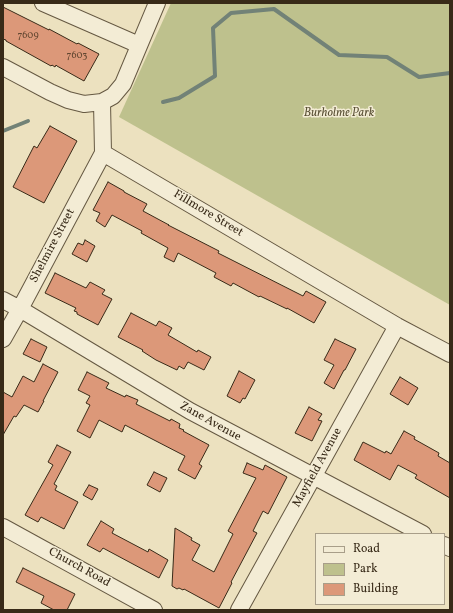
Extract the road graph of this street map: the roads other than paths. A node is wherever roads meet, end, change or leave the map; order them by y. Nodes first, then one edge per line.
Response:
1 (43, 3) edge
2 (157, 3) edge
3 (139, 45) junction
4 (3, 67) edge
5 (102, 102) junction
6 (103, 153) junction
7 (3, 300) edge
8 (20, 309) junction
9 (397, 326) junction
10 (3, 339) edge
11 (450, 354) edge
12 (313, 477) junction
13 (3, 527) edge
14 (421, 533) edge
15 (154, 610) edge
16 (239, 610) edge

1 - 3 street
2 - 3 street
3 - 5 street
4 - 5 street
5 - 6 street
6 - 8 street, Shelmire Street
6 - 9 street, Fillmore Street
7 - 8 street, Zane Avenue
8 - 10 street, Shelmire Street
8 - 12 street, Zane Avenue
9 - 11 street, Fillmore Street
9 - 12 street, Mayfield Avenue
12 - 14 street, Zane Avenue
12 - 16 street, Mayfield Avenue
13 - 15 street, Church Road

